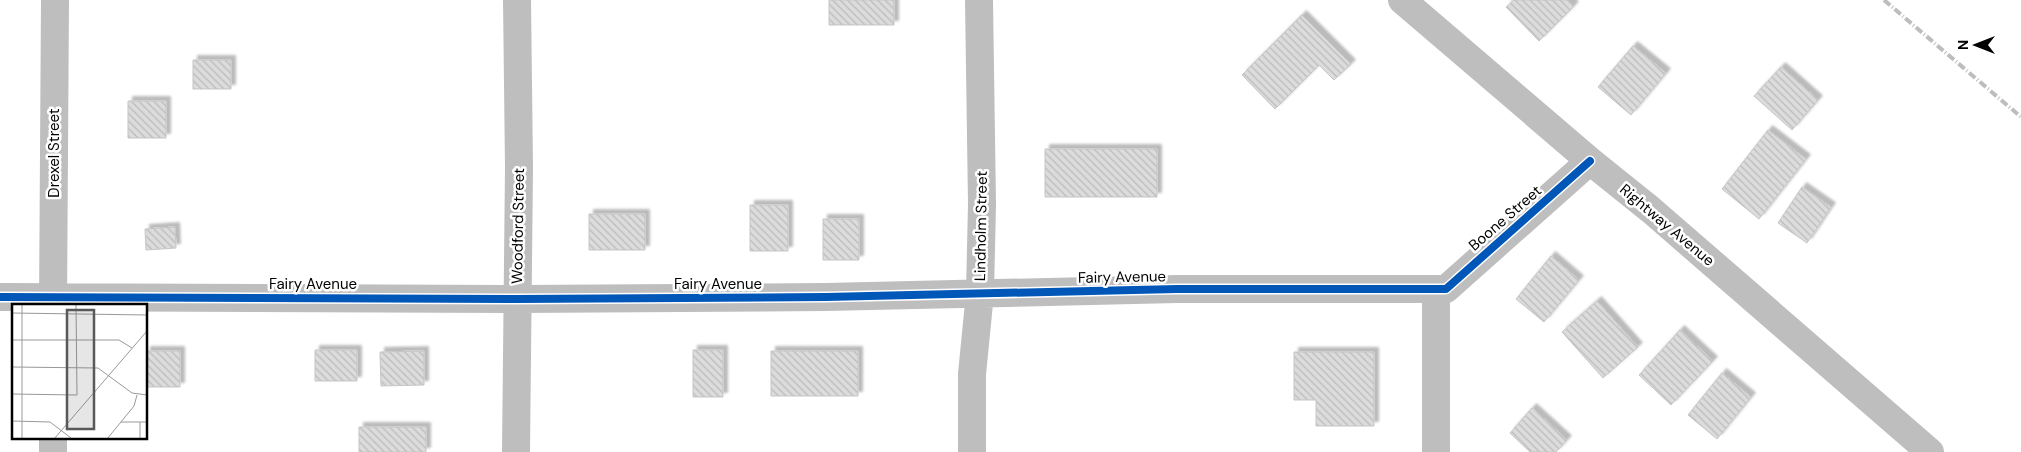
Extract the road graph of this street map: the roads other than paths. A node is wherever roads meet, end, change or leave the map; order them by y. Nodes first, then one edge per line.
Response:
1 (55, 0) edge
2 (517, 0) edge
3 (978, 0) edge
4 (1402, 0) edge
5 (1590, 162) junction
6 (1436, 289) junction
7 (980, 293) junction
8 (0, 298) edge
9 (517, 299) junction
10 (52, 302) edge
11 (516, 452) edge
12 (972, 452) edge
13 (1436, 452) edge
14 (1930, 452) edge

1 - 10 street, Drexel Street
2 - 9 street, Woodford Street
3 - 7 street, Lindholm Street
4 - 5 street, Rightway Avenue
5 - 6 street, Boone Street
5 - 14 street, Rightway Avenue
6 - 7 street, Fairy Avenue
6 - 13 street
7 - 9 street, Fairy Avenue
7 - 12 street, Lindholm Street
8 - 10 street, Fairy Avenue
9 - 10 street, Fairy Avenue
9 - 11 street, Woodford Street

